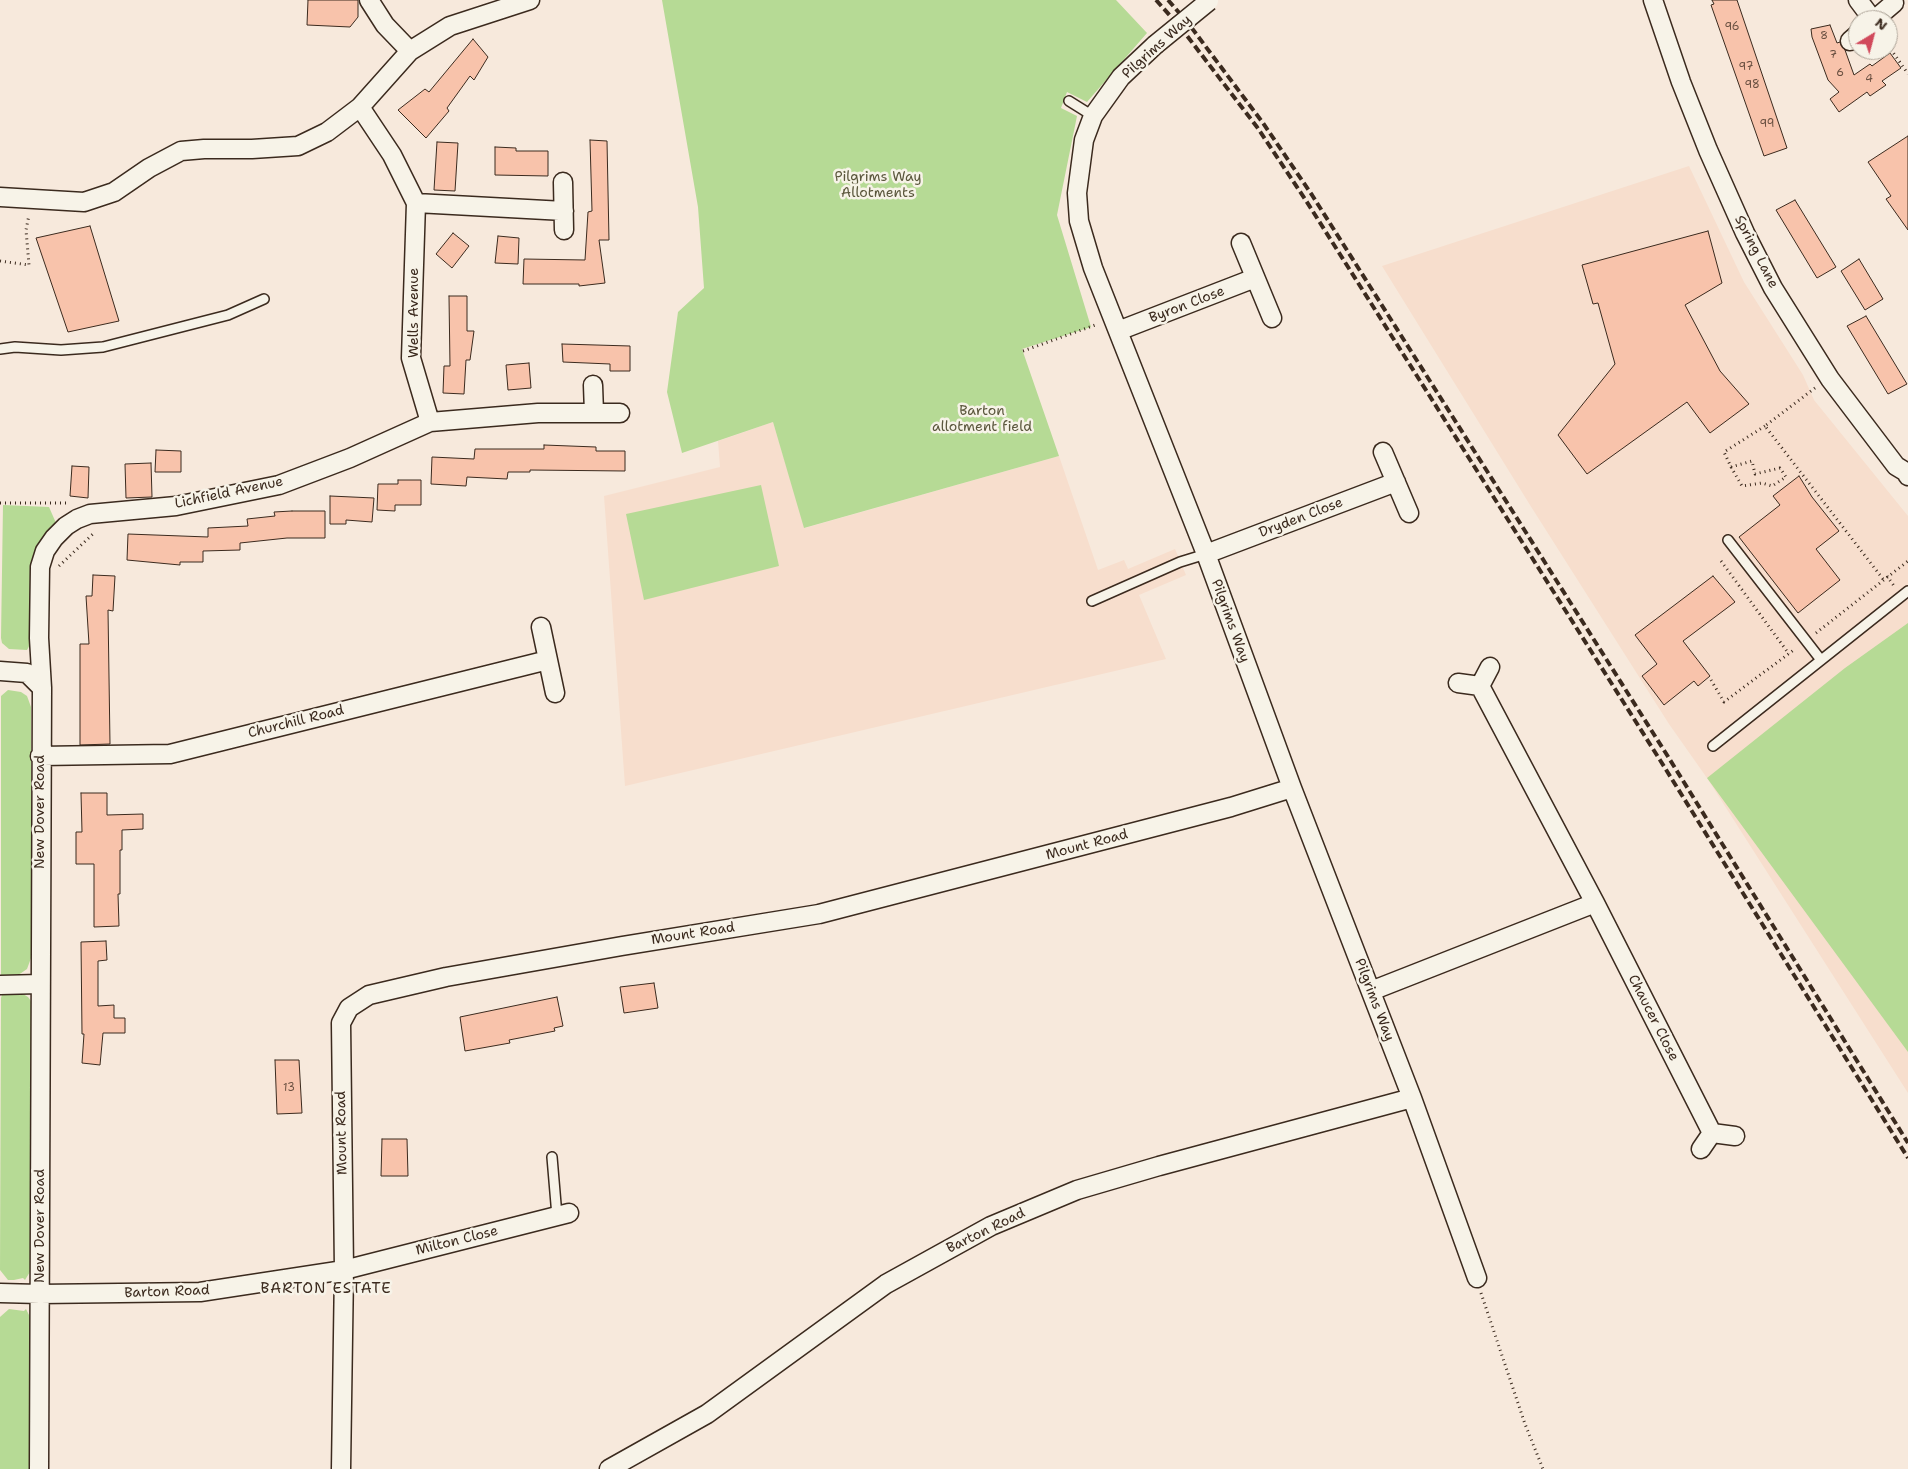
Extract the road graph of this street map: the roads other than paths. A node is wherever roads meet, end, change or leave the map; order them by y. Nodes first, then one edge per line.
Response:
1 (369, 0) edge
2 (530, 0) edge
3 (1653, 0) edge
4 (1858, 0) edge
5 (1210, 1) edge
6 (1894, 3) dead end
7 (1866, 10) edge
8 (1886, 10) edge
9 (410, 50) junction
10 (1069, 102) dead end
11 (360, 107) junction
12 (1093, 116) junction
13 (563, 182) dead end
14 (0, 197) edge
15 (416, 203) junction
16 (564, 211) junction
17 (564, 230) dead end
18 (1241, 243) dead end
19 (1255, 278) junction
20 (264, 299) dead end
21 (1272, 318) dead end
22 (1115, 325) junction
23 (0, 349) edge
24 (593, 385) dead end
25 (594, 413) junction
26 (620, 413) dead end
27 (430, 422) junction
28 (1383, 452) dead end
29 (1907, 473) edge
30 (1396, 482) junction
31 (1409, 513) dead end
32 (1728, 540) dead end
33 (1206, 554) junction
34 (1908, 591) edge
35 (1092, 601) dead end
36 (542, 627) dead end
37 (39, 638) junction
38 (548, 660) junction
39 (1822, 660) junction
40 (1490, 667) dead end
41 (0, 671) edge
42 (27, 673) junction
43 (1458, 683) dead end
44 (1480, 686) junction
45 (42, 688) junction
46 (556, 693) dead end
47 (1713, 746) dead end
48 (40, 756) junction
49 (1292, 788) junction
50 (1594, 903) junction
51 (40, 984) junction
52 (0, 985) edge
53 (1371, 991) junction
54 (1412, 1098) junction
55 (1712, 1133) junction
56 (1736, 1136) dead end
57 (1701, 1149) dead end
58 (552, 1157) dead end
59 (563, 1215) joint
60 (344, 1270) junction
61 (1477, 1278) road end
62 (0, 1293) edge
63 (40, 1294) junction
64 (39, 1469) edge
65 (341, 1469) edge
66 (609, 1469) edge

1 - 9 street
2 - 9 street
3 - 29 street, Spring Lane
4 - 7 street
5 - 12 street, Pilgrims Way, bridge
6 - 8 street
9 - 11 street
10 - 12 lane
11 - 14 street
11 - 15 street, Wells Avenue
12 - 22 street, Pilgrims Way
13 - 16 street
15 - 16 street
15 - 27 street, Wells Avenue
16 - 17 street
18 - 19 street
19 - 21 street
19 - 22 street, Byron Close
20 - 23 lane
22 - 33 street, Pilgrims Way
24 - 25 street
25 - 26 street, Lichfield Avenue
25 - 27 street, Lichfield Avenue
27 - 37 street, Lichfield Avenue
28 - 30 street
30 - 31 street
30 - 33 street, Dryden Close
32 - 39 lane
33 - 35 lane
33 - 49 street, Pilgrims Way
34 - 39 lane
36 - 38 street
37 - 42 street, Lichfield Avenue
37 - 45 street, Lichfield Avenue
38 - 46 street
38 - 48 street, Churchill Road
39 - 47 lane
40 - 44 street
41 - 42 street
42 - 45 street
43 - 44 street
44 - 50 street, Chaucer Close
45 - 48 street, New Dover Road
48 - 51 street, New Dover Road
49 - 53 street, Pilgrims Way
49 - 60 street, Mount Road
50 - 53 street
50 - 55 street, Chaucer Close
51 - 52 street
51 - 63 street, New Dover Road
53 - 54 street, Pilgrims Way
54 - 61 street, Pilgrims Way
54 - 66 street, Barton Road
55 - 56 street
55 - 57 street
58 - 59 lane
59 - 60 street, Milton Close
60 - 63 street, Barton Road
60 - 65 street
62 - 63 street, Barton Road
63 - 64 street, New Dover Road

